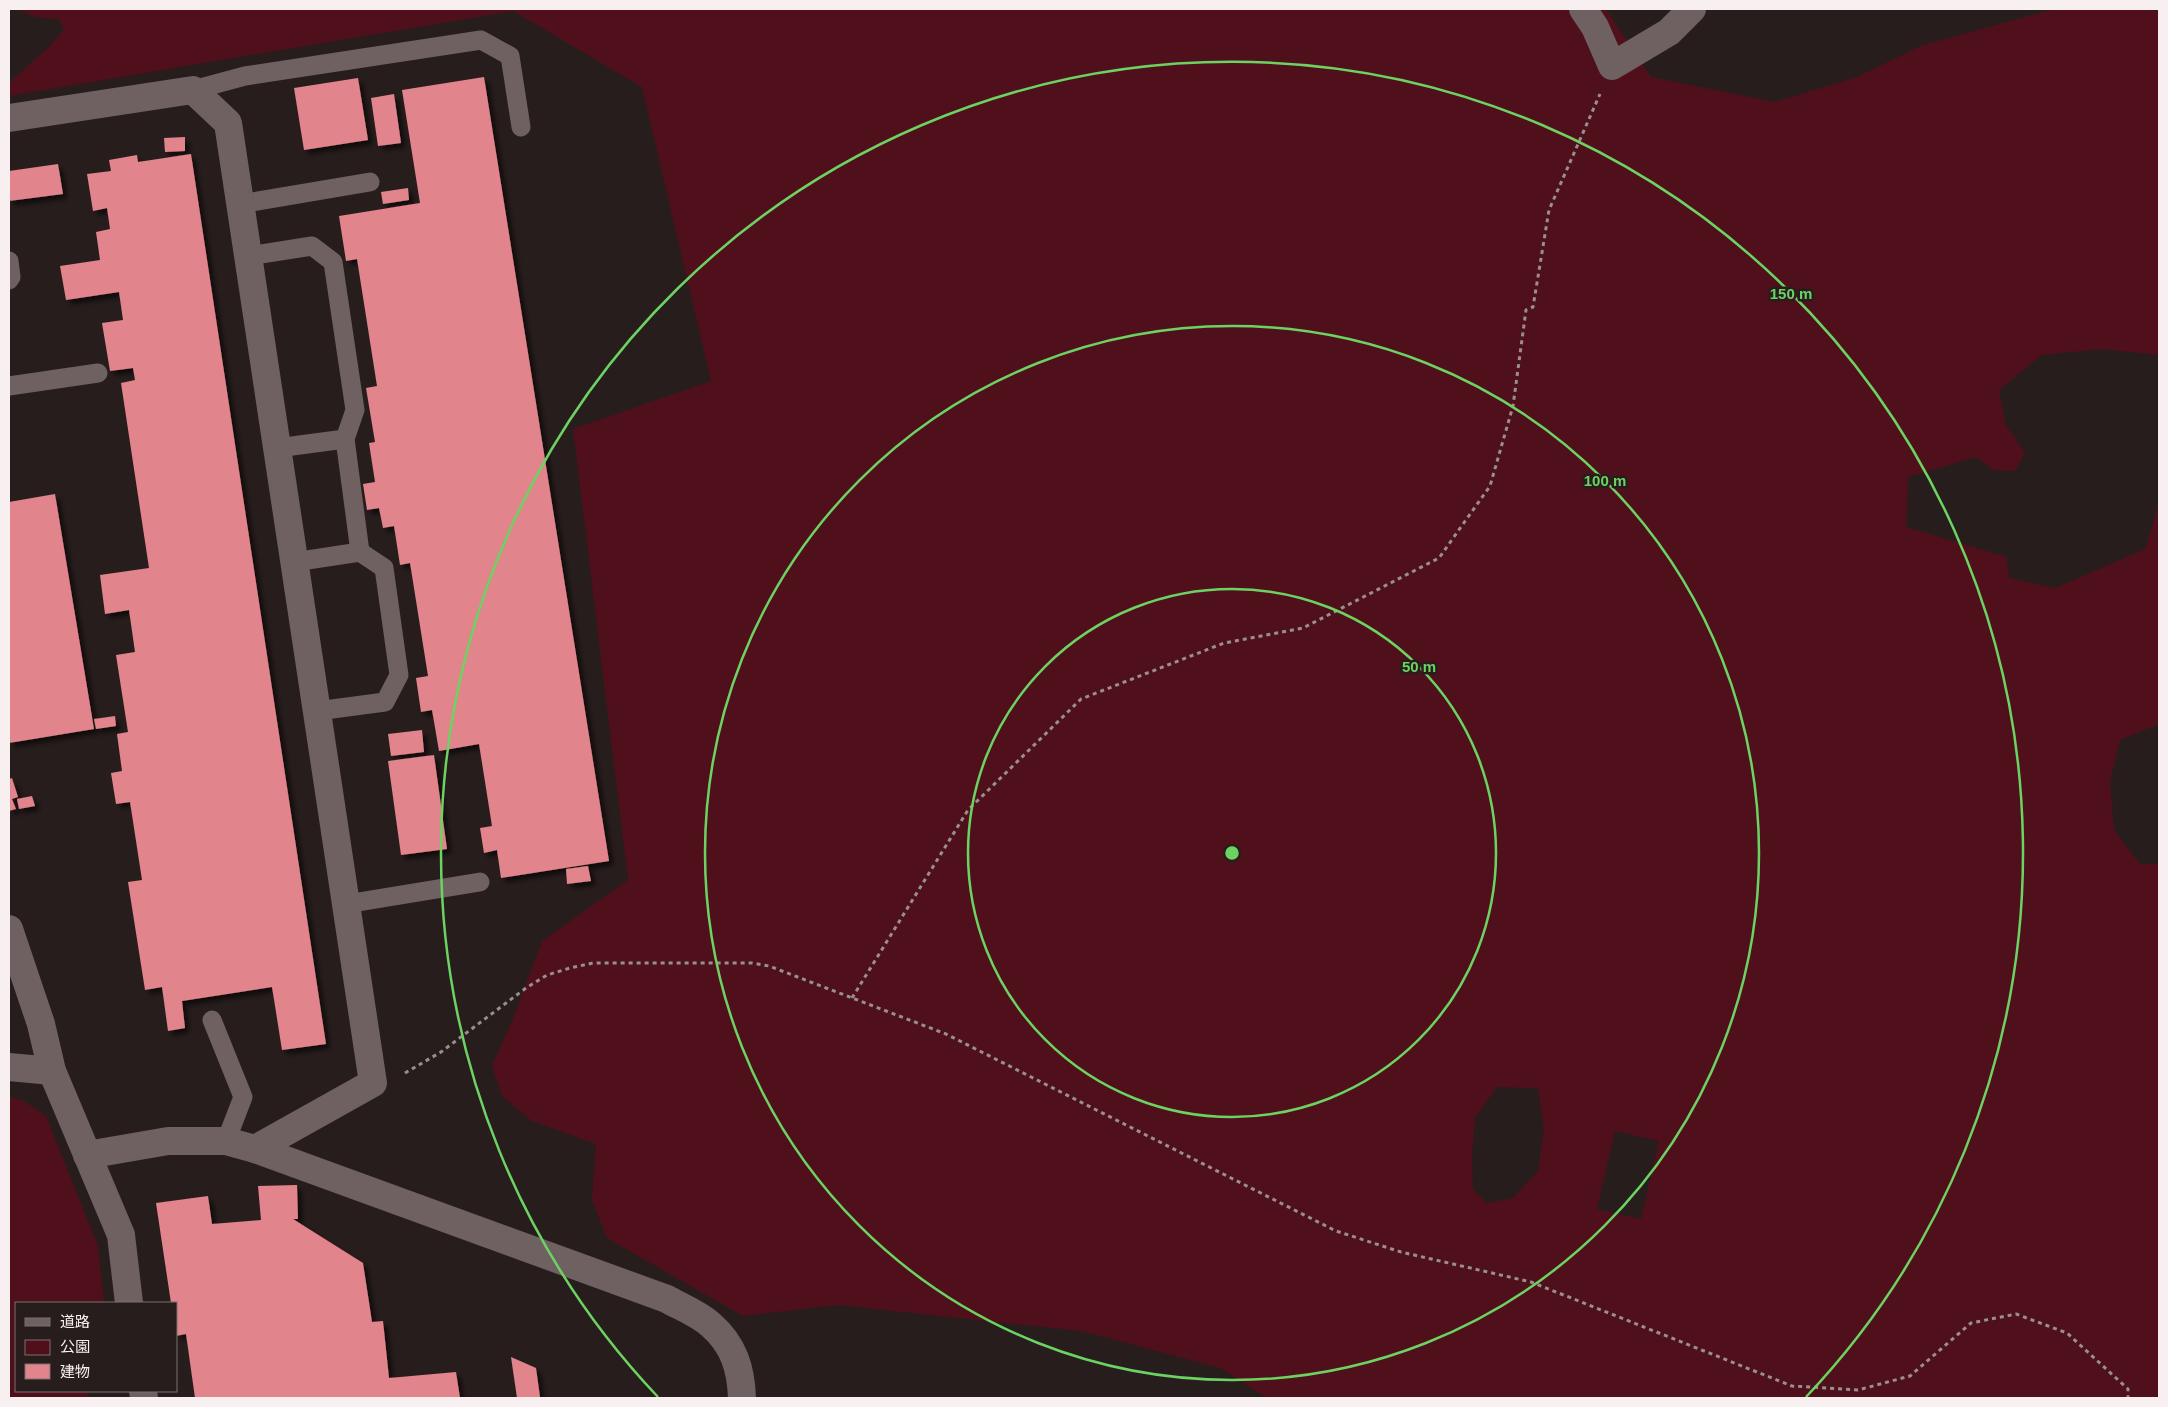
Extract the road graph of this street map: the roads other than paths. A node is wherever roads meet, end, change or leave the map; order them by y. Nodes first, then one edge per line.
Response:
1 (1583, 9) edge
2 (1692, 9) edge
3 (193, 90) junction
4 (9, 118) edge
5 (520, 127) dead end
6 (370, 182) dead end
7 (240, 204) junction
8 (248, 256) junction
9 (9, 261) edge
10 (9, 280) edge
11 (98, 373) dead end
12 (9, 386) edge
13 (345, 439) junction
14 (277, 448) junction
15 (360, 552) junction
16 (294, 562) junction
17 (317, 711) junction
18 (480, 882) dead end
19 (346, 904) junction
20 (9, 929) edge
21 (212, 1020) dead end
22 (9, 1068) edge
23 (52, 1071) junction
24 (226, 1141) junction
25 (255, 1148) junction
26 (88, 1155) junction
27 (129, 1302) edge
28 (742, 1398) edge

1 - 2 street
3 - 4 street
3 - 5 lane
3 - 7 street
6 - 7 lane
7 - 8 street
8 - 13 lane
8 - 14 street
9 - 10 lane
11 - 12 lane
13 - 14 lane
13 - 15 lane
14 - 16 street
15 - 16 lane
15 - 17 lane
16 - 17 street
17 - 19 street
18 - 19 lane
19 - 25 street
20 - 23 street
21 - 24 lane
22 - 23 street
23 - 26 street
24 - 25 street
24 - 26 street
25 - 28 street
26 - 27 street

